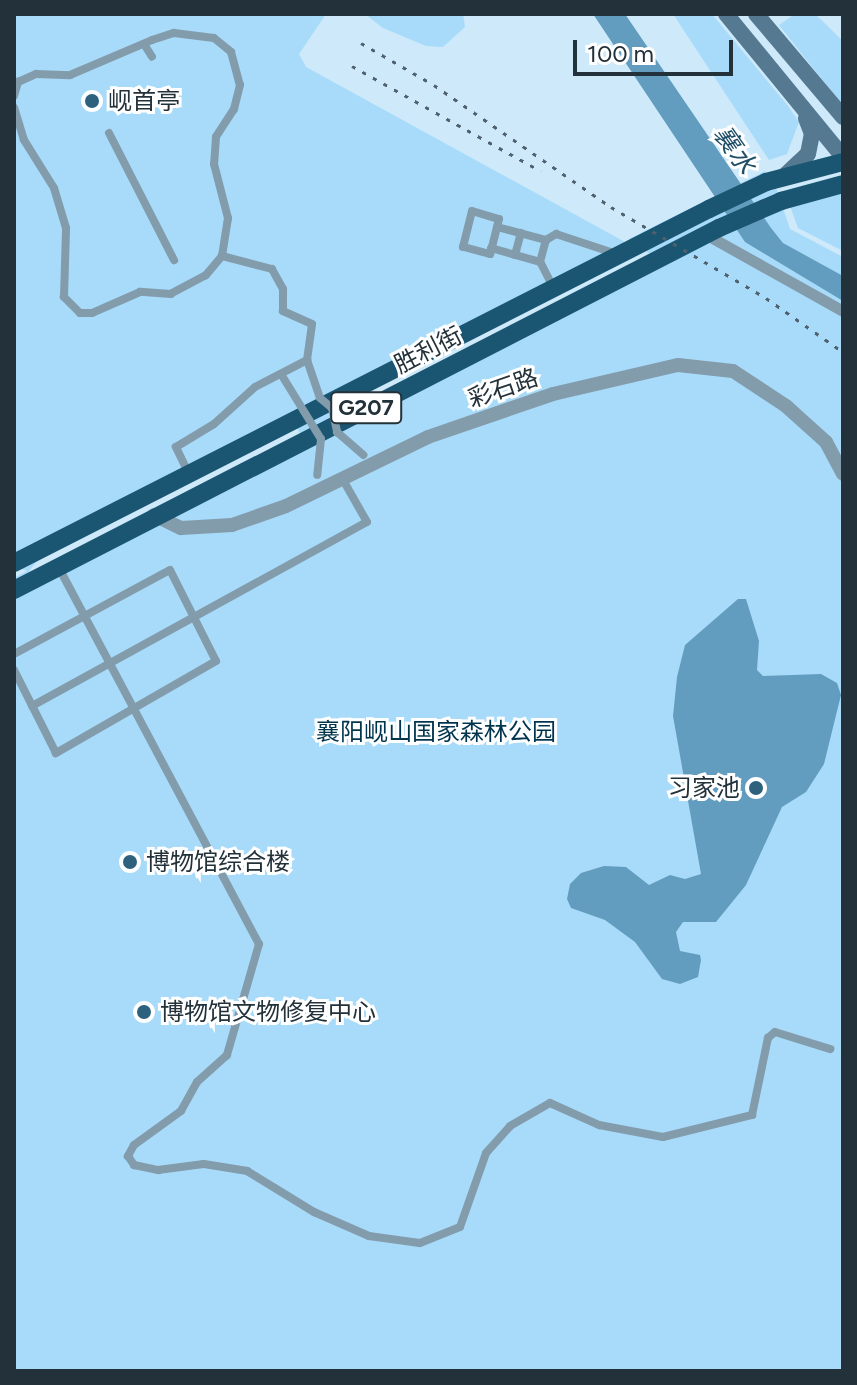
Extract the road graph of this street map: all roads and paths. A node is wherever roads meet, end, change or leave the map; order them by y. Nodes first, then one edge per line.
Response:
1 (726, 14) edge
2 (756, 14) edge
3 (144, 44) junction
4 (152, 57) dead end
5 (14, 96) edge
6 (801, 105) junction
7 (14, 107) edge
8 (842, 114) edge
9 (109, 133) dead end
10 (843, 159) edge
11 (773, 180) junction
12 (843, 184) edge
13 (497, 227) junction
14 (713, 232) junction
15 (521, 233) junction
16 (546, 240) junction
17 (491, 248) junction
18 (515, 255) junction
19 (620, 255) junction
20 (222, 256) junction
21 (174, 260) dead end
22 (540, 262) junction
23 (553, 288) junction
24 (843, 311) edge
25 (307, 360) junction
26 (281, 374) junction
27 (337, 432) junction
28 (321, 439) junction
29 (188, 472) junction
30 (843, 474) edge
31 (344, 477) junction
32 (154, 515) junction
33 (14, 563) edge
34 (58, 568) junction
35 (14, 590) edge
36 (85, 615) junction
37 (193, 617) junction
38 (14, 654) edge
39 (109, 663) junction
40 (14, 670) edge
41 (32, 706) junction
42 (134, 709) junction
43 (830, 1049) dead end

1 - 6 main road
2 - 8 main road
3 - 4 street
3 - 5 street
3 - 20 street
6 - 10 main road
6 - 11 main road
7 - 20 street
9 - 21 street
10 - 11 highway, G207
11 - 19 highway, 胜利街 / G207
12 - 14 highway, 胜利街
13 - 15 street
13 - 17 street
13 - 17 street
14 - 24 street
14 - 32 highway, 胜利街 / G207
15 - 16 street
15 - 18 street
16 - 19 street
16 - 22 street
17 - 18 street
18 - 22 street
19 - 23 highway, 胜利街 / G207
20 - 25 street
22 - 23 street
23 - 29 highway, 胜利街 / G207
25 - 26 street
25 - 27 street, bridge
26 - 28 street, bridge
26 - 29 street
27 - 28 street, bridge
27 - 31 street, bridge
28 - 31 street, bridge
29 - 33 highway, 胜利街 / G207
30 - 31 street, 彩石路
31 - 32 street, 彩石路
31 - 37 street
32 - 34 highway, 胜利街 / G207
34 - 35 highway, 胜利街 / G207
34 - 36 street
36 - 37 street
36 - 38 street
36 - 39 street
37 - 39 street
37 - 42 street
39 - 41 street
39 - 42 street
40 - 41 street
41 - 42 street
42 - 43 street

